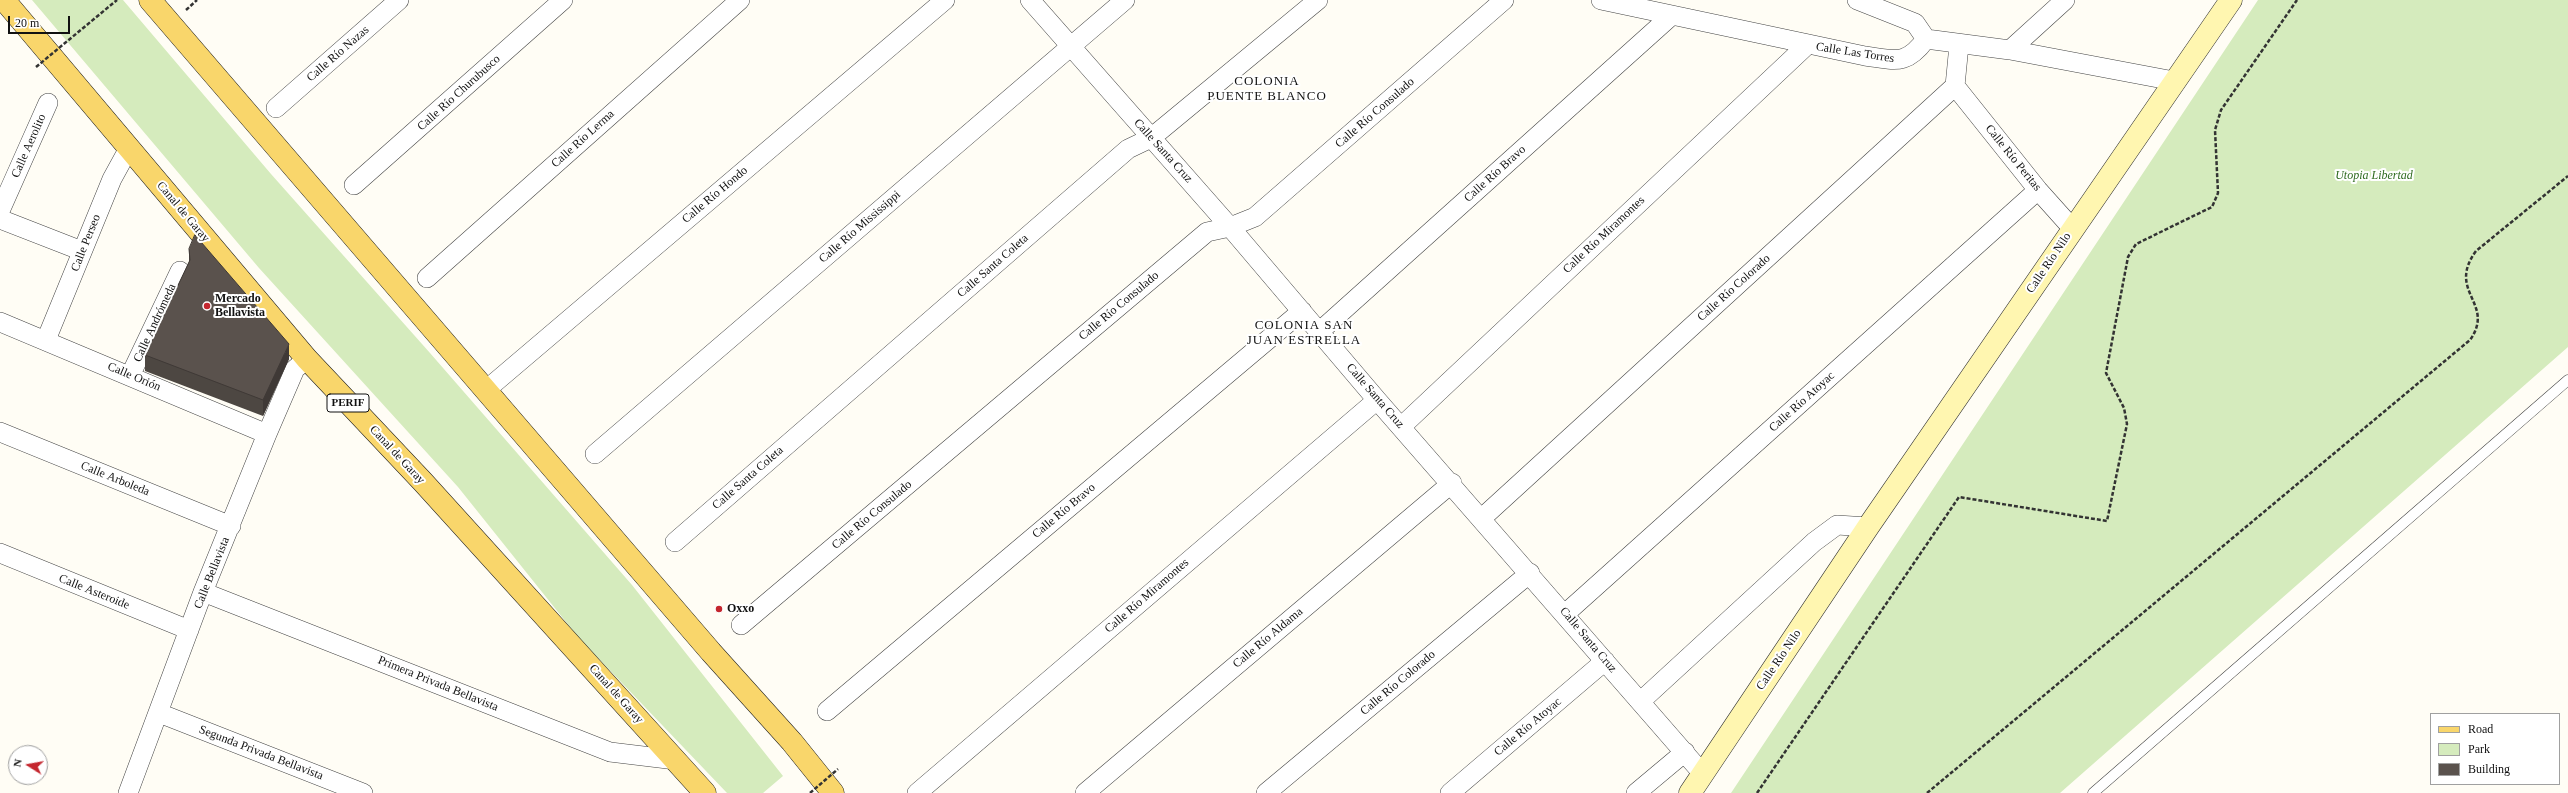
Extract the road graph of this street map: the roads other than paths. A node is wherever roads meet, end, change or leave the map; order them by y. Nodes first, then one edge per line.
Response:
1 (4, 0) edge
2 (150, 0) edge
3 (399, 0) edge
4 (563, 0) edge
5 (740, 0) edge
6 (945, 0) edge
7 (1030, 0) edge
8 (1125, 0) edge
9 (1318, 0) edge
10 (1504, 0) edge
11 (1601, 0) edge
12 (2065, 0) edge
13 (2231, 0) edge
14 (1866, 1) edge
15 (1671, 16) junction
16 (1926, 39) junction
17 (1807, 45) junction
18 (1959, 45) junction
19 (1070, 46) junction
20 (2010, 50) junction
21 (2174, 81) junction
22 (1955, 86) junction
23 (48, 103) dead end
24 (276, 108) dead end
25 (1151, 138) junction
26 (130, 148) junction
27 (354, 185) dead end
28 (2038, 190) junction
29 (0, 211) edge
30 (0, 219) edge
31 (1230, 227) junction
32 (2072, 228) junction
33 (82, 251) junction
34 (180, 270) dead end
35 (427, 278) dead end
36 (1302, 311) junction
37 (0, 322) edge
38 (1319, 332) junction
39 (46, 340) junction
40 (301, 364) junction
41 (130, 376) junction
42 (2568, 380) edge
43 (486, 390) junction
44 (1377, 400) junction
45 (1402, 426) junction
46 (0, 432) edge
47 (267, 434) junction
48 (595, 454) dead end
49 (1452, 483) junction
50 (1482, 518) junction
51 (231, 526) junction
52 (1868, 527) junction
53 (675, 542) dead end
54 (0, 553) edge
55 (1530, 573) junction
56 (203, 592) junction
57 (1566, 613) junction
58 (741, 625) dead end
59 (189, 630) junction
60 (1605, 661) junction
61 (1640, 701) junction
62 (827, 710) dead end
63 (159, 713) junction
64 (1685, 752) junction
65 (676, 760) junction
66 (1703, 774) junction
67 (128, 793) edge
68 (362, 793) edge
69 (705, 793) edge
70 (833, 793) edge
71 (917, 793) edge
72 (1085, 793) edge
73 (1266, 793) edge
74 (1450, 793) edge
75 (1636, 793) edge
76 (1690, 793) edge
77 (2093, 793) edge

1 - 26 main road, Canal de Garay / PERIF
2 - 43 main road
3 - 24 street, Calle Río Nazas
4 - 27 street, Calle Río Churubusco
5 - 35 street, Calle Río Lerma
6 - 43 street, Calle Río Hondo
7 - 19 street, Calle Santa Cruz
8 - 19 street, Calle Río Mississippi
9 - 25 street, Calle Santa Coleta
10 - 31 street, Calle Río Consulado
11 - 15 street, Calle Las Torres
12 - 20 street
13 - 21 street, Calle Río Nilo
14 - 16 street
15 - 17 street, Calle Las Torres
15 - 38 street, Calle Río Bravo
16 - 17 street, Calle Las Torres
16 - 18 street
17 - 45 street, Calle Río Miramontes
18 - 20 street
18 - 22 street
19 - 25 street, Calle Santa Cruz
19 - 48 street, Calle Río Mississippi
20 - 21 street
21 - 32 street, Calle Río Nilo
22 - 28 street, Calle Río Peritas
22 - 50 street, Calle Río Colorado
23 - 29 street, Calle Aerolito
25 - 31 street, Calle Santa Cruz
25 - 53 street, Calle Santa Coleta
26 - 33 street, Calle Perseo
26 - 40 main road, Canal de Garay / PERIF
28 - 32 street, Calle Río Peritas
28 - 57 street, Calle Río Atoyac
30 - 33 street
31 - 36 street, Calle Santa Cruz
31 - 58 street, Calle Río Consulado
32 - 52 street, Calle Río Nilo
33 - 39 street, Calle Perseo
34 - 41 street, Calle Andrómeda
36 - 38 street, Calle Santa Cruz
36 - 62 street, Calle Río Bravo
37 - 39 street, Calle Orión
38 - 44 street, Calle Santa Cruz
39 - 41 street, Calle Orión
40 - 47 street, Calle Bellavista
40 - 65 main road, Canal de Garay / PERIF
41 - 47 street, Calle Orión
42 - 77 lane
43 - 70 main road
44 - 45 street, Calle Santa Cruz
44 - 71 street, Calle Río Miramontes
45 - 49 street, Calle Santa Cruz
46 - 51 street, Calle Arboleda
47 - 51 street, Calle Bellavista
49 - 50 street, Calle Santa Cruz
49 - 72 street, Calle Río Aldama
50 - 55 street, Calle Santa Cruz
51 - 56 street, Calle Bellavista
52 - 61 street
52 - 66 street, Calle Río Nilo
54 - 59 street, Calle Asteroide
55 - 57 street, Calle Santa Cruz
55 - 73 street, Calle Río Colorado
56 - 59 street, Calle Bellavista
56 - 65 street, Primera Privada Bellavista
57 - 60 street, Calle Santa Cruz
59 - 63 street, Calle Bellavista
60 - 61 street, Calle Santa Cruz
60 - 74 street, Calle Río Atoyac
61 - 64 street, Calle Santa Cruz
63 - 67 street, Calle Bellavista
63 - 68 street, Segunda Privada Bellavista
64 - 66 street, Calle Santa Cruz
64 - 75 street
65 - 69 main road, Canal de Garay / PERIF
66 - 76 street, Calle Río Nilo

